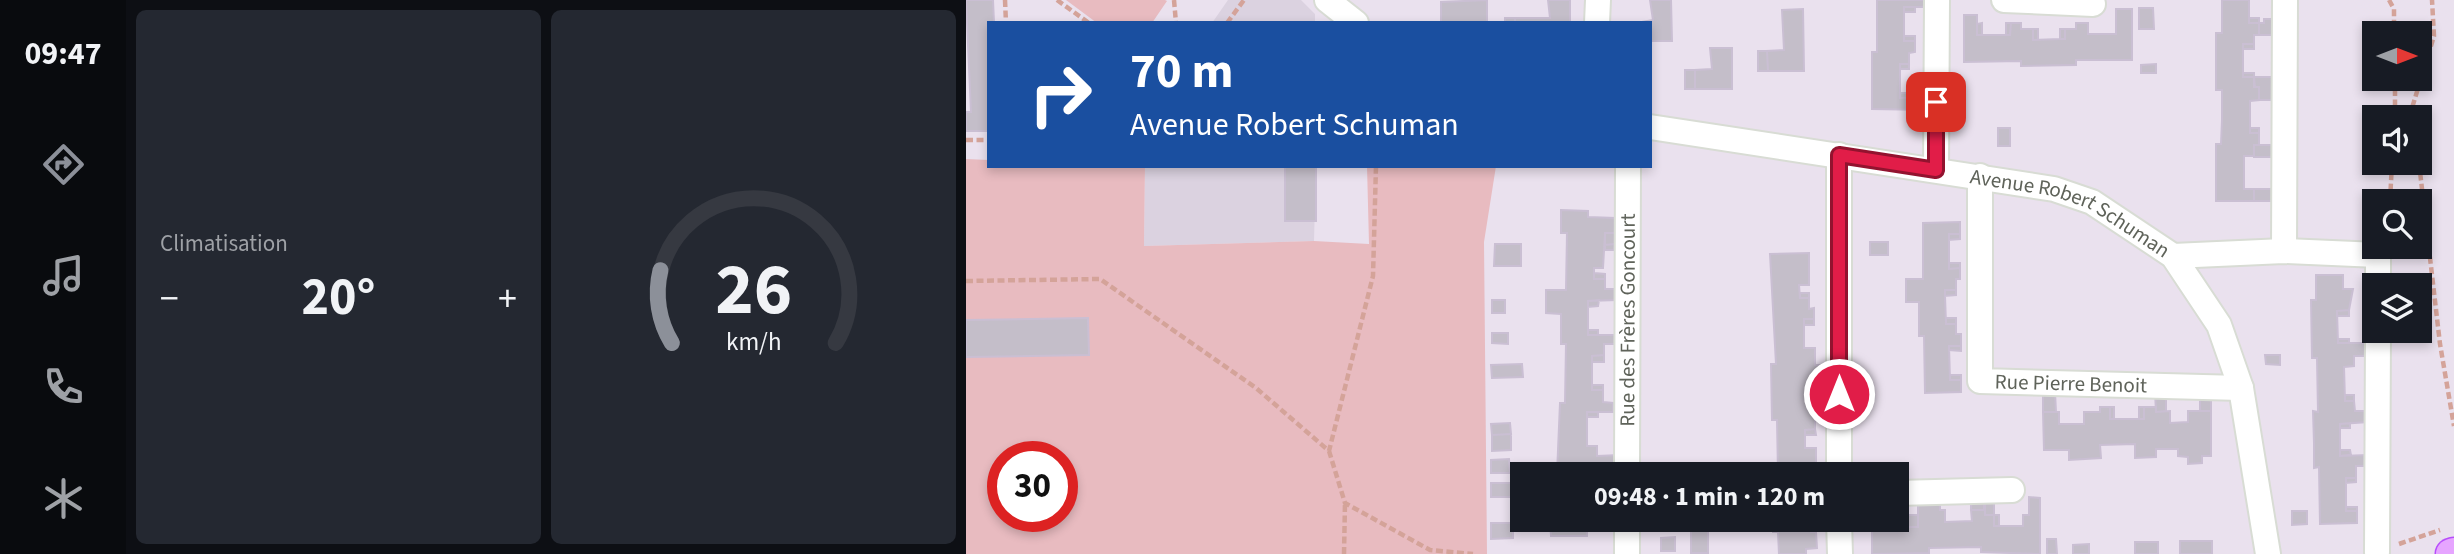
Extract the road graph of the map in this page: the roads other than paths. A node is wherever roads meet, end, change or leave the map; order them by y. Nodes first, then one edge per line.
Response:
1 (1327, 0) edge
2 (1598, 0) edge
3 (1937, 0) edge
4 (2004, 0) edge
5 (2285, 0) edge
6 (2093, 4) dead end
7 (1353, 21) edge
8 (1597, 21) edge
9 (1652, 127) edge
10 (1839, 155) junction
11 (1628, 168) edge
12 (1936, 170) junction
13 (1980, 176) junction
14 (2284, 251) junction
15 (2173, 256) junction
16 (2378, 273) edge
17 (2378, 343) edge
18 (2241, 388) junction
19 (1627, 462) edge
20 (1839, 462) edge
21 (2012, 490) dead end
22 (1909, 493) edge
23 (1627, 532) edge
24 (1839, 532) edge
25 (2377, 552) road end
26 (1627, 554) edge
27 (1840, 554) edge
28 (2268, 554) edge

1 - 7 street
2 - 8 street
3 - 12 street
4 - 6 street
5 - 14 street
9 - 10 street, Avenue Robert Schuman
10 - 12 street, Avenue Robert Schuman
10 - 20 street
11 - 19 street, Rue des Frères Goncourt
12 - 13 street, Avenue Robert Schuman
13 - 15 street, Avenue Robert Schuman
13 - 18 street, Rue Pierre Benoit
14 - 15 street
14 - 16 street
15 - 18 street, Avenue Robert Schuman
17 - 25 street
18 - 28 street, Avenue Robert Schuman
21 - 22 street
23 - 26 street
24 - 27 street

